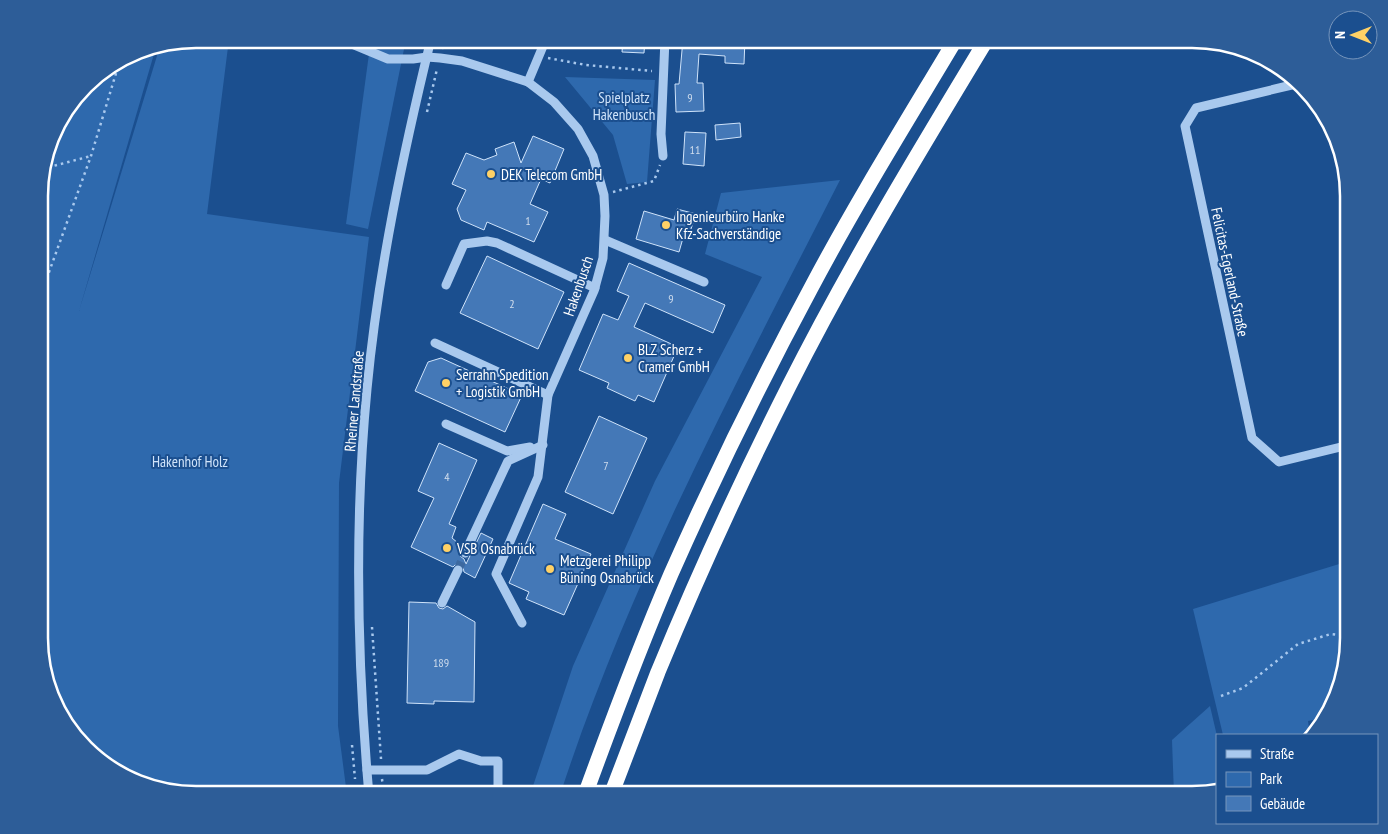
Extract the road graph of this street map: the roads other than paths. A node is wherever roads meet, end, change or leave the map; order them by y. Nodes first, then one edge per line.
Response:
1 (362, 48) edge
2 (429, 48) edge
3 (542, 48) edge
4 (664, 48) edge
5 (951, 48) edge
6 (982, 48) edge
7 (427, 57) junction
8 (528, 82) junction
9 (1291, 85) edge
10 (663, 156) road end
11 (605, 240) junction
12 (704, 282) dead end
13 (446, 285) dead end
14 (595, 288) junction
15 (435, 342) dead end
16 (548, 395) junction
17 (446, 424) dead end
18 (543, 444) junction
19 (1340, 447) edge
20 (465, 553) tunnel mouth
21 (458, 570) tunnel mouth
22 (442, 603) dead end
23 (522, 623) dead end
24 (367, 770) junction
25 (368, 786) edge
26 (498, 786) edge
27 (588, 786) edge
28 (614, 786) edge

1 - 7 street, Hakenbusch
2 - 7 street, Rheiner Landstraße
3 - 8 street
4 - 10 street
5 - 27 highway
6 - 28 highway
7 - 8 street, Hakenbusch
7 - 24 street, Rheiner Landstraße
8 - 11 street, Hakenbusch
9 - 19 street, Felicitas-Egerland-Straße
11 - 12 street
11 - 14 street, Hakenbusch
13 - 14 street
14 - 16 street, Hakenbusch
15 - 16 street
16 - 18 street, Hakenbusch
17 - 18 street
18 - 20 street
18 - 23 street, Hakenbusch
21 - 22 street
24 - 25 street, Rheiner Landstraße
24 - 26 street

